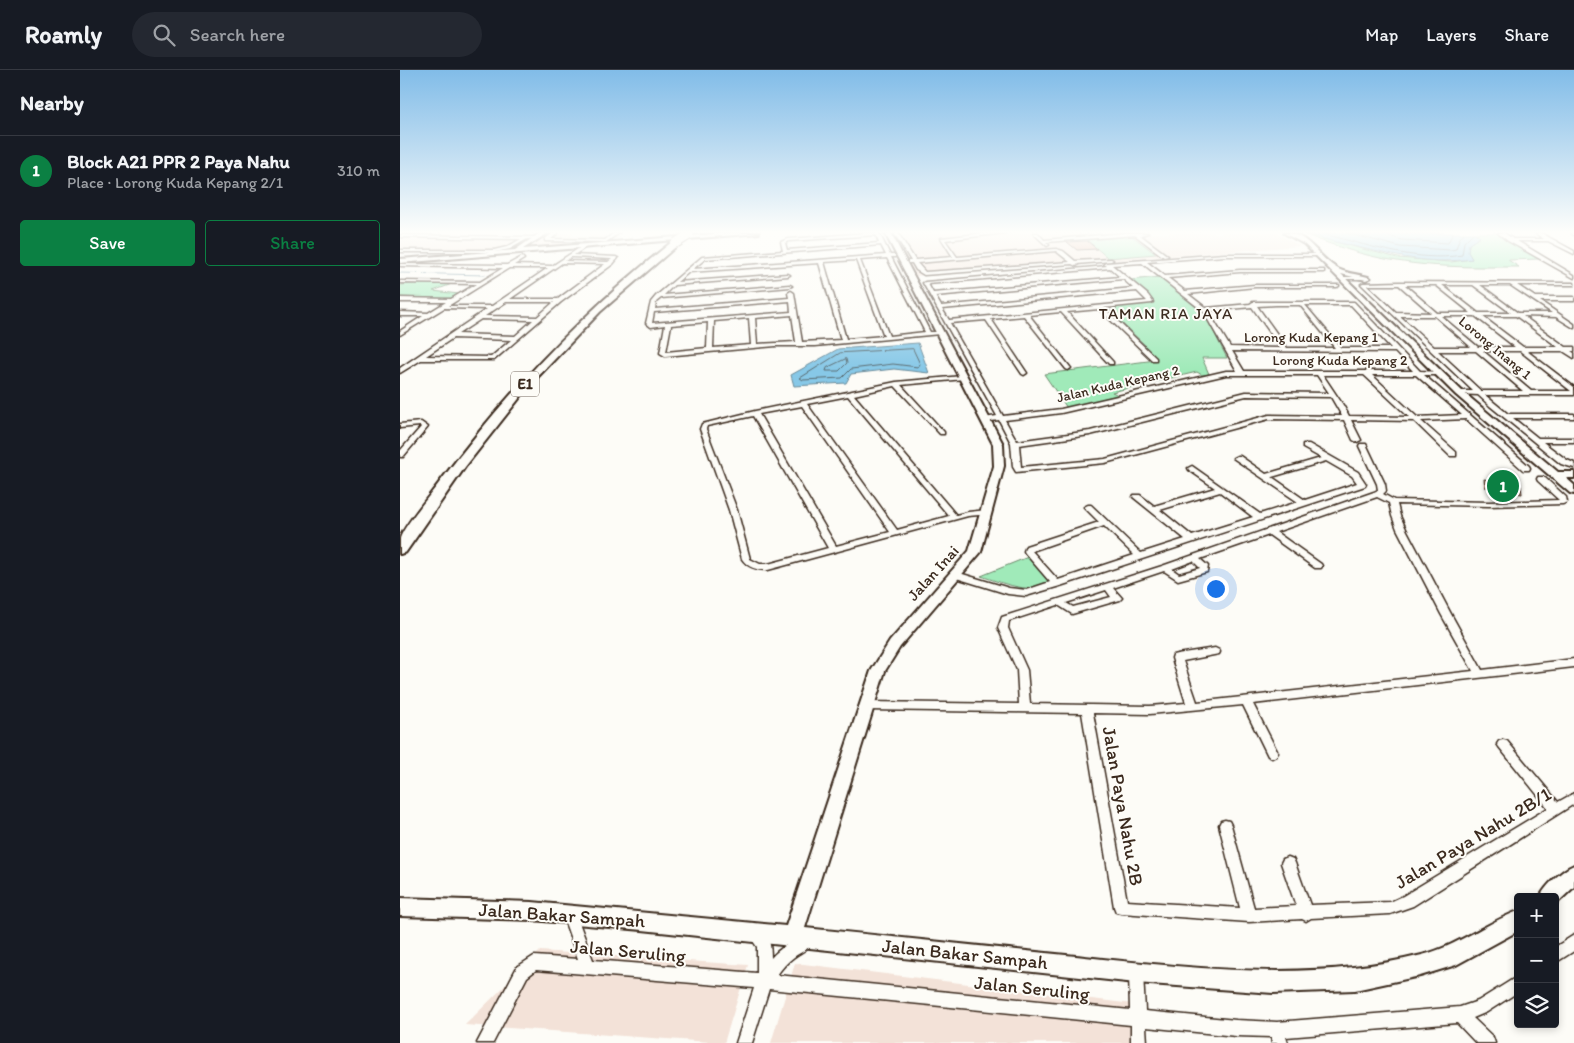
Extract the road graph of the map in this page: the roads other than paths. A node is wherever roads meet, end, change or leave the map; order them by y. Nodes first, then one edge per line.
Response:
1 (490, 278) edge
2 (537, 278) edge
3 (589, 278) edge
4 (627, 278) edge
5 (632, 278) edge
6 (678, 278) edge
7 (744, 278) edge
8 (789, 278) edge
9 (826, 278) edge
10 (865, 278) edge
11 (911, 278) edge
12 (929, 278) edge
13 (972, 278) edge
14 (1119, 278) edge
15 (1124, 278) edge
16 (1167, 278) edge
17 (1337, 278) edge
18 (1363, 278) edge
19 (1422, 278) edge
20 (1517, 278) edge
21 (1503, 279) junction
22 (911, 280) joint
23 (400, 282) edge
24 (1339, 282) junction
25 (483, 283) junction
26 (1399, 283) junction
27 (1436, 283) junction
28 (1473, 283) junction
29 (1510, 283) junction
30 (672, 284) junction
31 (1574, 284) edge
32 (790, 286) junction
33 (1138, 289) junction
34 (1184, 293) junction
35 (931, 294) junction
36 (658, 297) junction
37 (792, 299) junction
38 (1535, 299) junction
39 (1574, 299) edge
40 (400, 300) edge
41 (505, 300) junction
42 (453, 301) junction
43 (559, 301) junction
44 (1301, 303) junction
45 (1352, 303) joint
46 (1253, 304) junction
47 (444, 307) junction
48 (1100, 307) junction
49 (494, 308) junction
50 (938, 308) junction
51 (1205, 310) junction
52 (652, 311) junction
53 (1063, 311) junction
54 (794, 313) junction
55 (400, 314) edge
56 (431, 314) junction
57 (1026, 314) junction
58 (1395, 314) junction
59 (1436, 314) junction
60 (1476, 314) junction
61 (1516, 315) junction
62 (1559, 316) junction
63 (480, 317) junction
64 (752, 317) junction
65 (1574, 317) edge
66 (987, 318) junction
67 (538, 319) junction
68 (711, 320) junction
69 (668, 324) junction
70 (651, 325) joint
71 (1574, 326) edge
72 (400, 329) edge
73 (407, 329) junction
74 (938, 329) junction
75 (400, 333) edge
76 (452, 336) junction
77 (887, 337) junction
78 (515, 338) junction
79 (844, 341) junction
80 (799, 344) junction
81 (754, 346) junction
82 (1432, 348) junction
83 (1227, 349) junction
84 (1285, 349) junction
85 (1477, 349) junction
86 (1520, 349) junction
87 (1564, 349) junction
88 (1574, 349) edge
89 (710, 350) junction
90 (1340, 350) junction
91 (1395, 350) junction
92 (1574, 356) edge
93 (421, 358) junction
94 (1154, 359) dead end
95 (1111, 363) dead end
96 (1068, 368) dead end
97 (400, 371) edge
98 (1241, 372) junction
99 (1318, 372) junction
100 (1024, 373) dead end
101 (1366, 373) junction
102 (1418, 373) junction
103 (1439, 373) junction
104 (962, 378) junction
105 (896, 384) junction
106 (1574, 392) edge
107 (1459, 393) junction
108 (1479, 393) junction
109 (1529, 393) junction
110 (850, 394) junction
111 (1333, 395) junction
112 (803, 403) junction
113 (755, 413) junction
114 (1506, 416) junction
115 (1574, 416) edge
116 (1466, 417) junction
117 (1001, 418) junction
118 (1345, 418) junction
119 (1416, 419) junction
120 (984, 420) junction
121 (400, 426) edge
122 (942, 432) dead end
123 (1538, 440) junction
124 (1574, 440) edge
125 (1015, 443) junction
126 (1306, 446) dead end
127 (400, 454) edge
128 (1453, 454) dead end
129 (1237, 458) dead end
130 (1327, 458) junction
131 (1574, 466) edge
132 (1192, 468) dead end
133 (1526, 468) dead end
134 (1265, 477) junction
135 (1541, 479) dead end
136 (1569, 480) edge
137 (1221, 489) junction
138 (1377, 494) junction
139 (1137, 497) dead end
140 (1393, 502) junction
141 (1305, 503) junction
142 (1088, 506) dead end
143 (1154, 510) junction
144 (987, 512) junction
145 (954, 517) junction
146 (1259, 517) junction
147 (1105, 523) junction
148 (400, 530) edge
149 (1269, 532) junction
150 (895, 533) junction
151 (1190, 539) junction
152 (400, 549) edge
153 (833, 550) junction
154 (1140, 556) junction
155 (1194, 558) junction
156 (1318, 566) dead end
157 (1165, 568) junction
158 (956, 575) junction
159 (1057, 584) junction
160 (1108, 587) junction
161 (1059, 602) junction
162 (1215, 652) dead end
163 (1574, 663) edge
164 (1479, 673) junction
165 (1246, 700) junction
166 (866, 706) junction
167 (1193, 707) junction
168 (1025, 709) junction
169 (1088, 710) junction
170 (1503, 744) dead end
171 (1272, 753) dead end
172 (1574, 798) edge
173 (1556, 808) junction
174 (1225, 826) dead end
175 (1288, 863) dead end
176 (1574, 874) edge
177 (1554, 893) edge
178 (400, 907) edge
179 (1121, 908) joint
180 (569, 914) junction
181 (1306, 914) junction
182 (1248, 915) junction
183 (1514, 922) edge
184 (753, 930) junction
185 (793, 935) junction
186 (830, 939) junction
187 (1574, 942) edge
188 (1559, 953) edge
189 (588, 967) junction
190 (1136, 973) junction
191 (764, 981) junction
192 (1514, 986) edge
193 (1460, 1016) junction
194 (1138, 1019) junction
195 (1278, 1036) edge
196 (487, 1039) edge
197 (744, 1043) edge
198 (1139, 1043) edge
199 (1487, 1043) edge

1 - 25 street
2 - 41 street
3 - 43 street
4 - 148 highway, E1
5 - 152 highway, E1
6 - 30 street
7 - 30 street
8 - 32 street
9 - 79 street
10 - 77 street
11 - 74 street
12 - 22 street
13 - 35 street
14 - 35 street
15 - 33 street
16 - 34 street
17 - 24 main road
18 - 24 street
19 - 21 street
20 - 21 street
21 - 29 street
22 - 74 main road, Jalan Inai
23 - 25 street
24 - 34 street
24 - 103 main road
25 - 42 street
26 - 27 street
26 - 58 street
26 - 59 street, Lorong Inang 1
27 - 28 street
27 - 60 street
28 - 29 street
28 - 61 street
29 - 31 street
29 - 38 street
30 - 36 street
32 - 36 street
32 - 37 street
33 - 48 street
33 - 50 street
34 - 51 street
35 - 50 street
36 - 52 street
37 - 52 street
37 - 54 street
38 - 39 street
38 - 62 street
40 - 42 street
41 - 43 street
41 - 49 street
42 - 47 street
43 - 67 street
44 - 45 street
44 - 46 street
44 - 90 street
45 - 91 street
46 - 51 street
46 - 84 street
47 - 49 street
47 - 56 street
48 - 53 street
48 - 94 street
49 - 63 street
50 - 74 street
51 - 83 street
52 - 70 street
53 - 57 street
53 - 95 street
54 - 64 street
54 - 80 street
55 - 56 street
56 - 73 street
57 - 66 street
57 - 96 street
58 - 59 street
58 - 82 street
59 - 60 street
59 - 85 street, Lorong Inang 1
60 - 61 street
60 - 86 street
61 - 62 street
61 - 87 street
62 - 65 street
62 - 71 street
63 - 67 street
63 - 76 street
64 - 68 street
64 - 81 street
66 - 74 street
66 - 100 street
67 - 78 street
68 - 69 street
68 - 89 street
69 - 70 street
69 - 89 street
72 - 73 street
73 - 75 street
74 - 77 street
74 - 104 main road, Jalan Inai
74 - 117 street
76 - 78 street
76 - 93 street
77 - 79 street
78 - 93 street
79 - 80 street
80 - 81 street
81 - 89 street
82 - 85 street
82 - 108 street
83 - 84 street, Lorong Kuda Kepang 1
83 - 98 street
84 - 90 street, Lorong Kuda Kepang 1
85 - 86 street
85 - 109 street, Lorong Inang 1
86 - 87 street
86 - 106 street
87 - 88 street
87 - 92 street
90 - 91 street, Lorong Kuda Kepang 1
91 - 102 street
93 - 97 street
98 - 99 street, Lorong Kuda Kepang 2
98 - 117 street, Jalan Kuda Kepang 2
99 - 101 street, Lorong Kuda Kepang 2
99 - 111 street
101 - 102 street, Lorong Kuda Kepang 2
101 - 119 street
102 - 103 street, Lorong Kuda Kepang 2
102 - 116 street
103 - 107 main road
104 - 105 street
104 - 120 main road, Jalan Inai
105 - 110 street
105 - 122 street
106 - 109 street
107 - 108 street
107 - 136 main road
108 - 109 street
108 - 114 street
110 - 112 street
110 - 145 street
111 - 118 street
111 - 125 street
112 - 113 street
112 - 150 street
113 - 153 street
113 - 153 street
114 - 115 street
114 - 123 street
116 - 119 street
116 - 133 street
117 - 120 street, Jalan Kuda Kepang 2
117 - 125 street
118 - 119 street
118 - 125 street
118 - 138 street
119 - 128 street
120 - 144 main road, Jalan Inai
121 - 127 street
123 - 124 street
123 - 131 street
126 - 130 street
129 - 134 street
130 - 134 street
130 - 141 street
132 - 137 street
134 - 141 street
135 - 140 street
137 - 143 street
137 - 146 street
138 - 140 street
138 - 149 street
139 - 143 street
140 - 164 street
141 - 146 street
142 - 147 street
143 - 151 street
144 - 145 street
144 - 158 main road, Jalan Inai
145 - 150 street
146 - 151 street
147 - 154 street
147 - 159 street
149 - 155 street
149 - 156 street
150 - 153 street
151 - 154 street
154 - 159 street
155 - 157 street
155 - 157 street
157 - 160 street
158 - 159 street
158 - 166 main road, Jalan Inai
160 - 161 street
160 - 161 street
161 - 168 street
162 - 167 street
163 - 164 street
164 - 165 street
165 - 167 street
165 - 171 street
166 - 168 street
166 - 185 main road, Jalan Inai
167 - 169 street
168 - 169 street
169 - 179 street, Jalan Paya Nahu 2B
170 - 173 street
172 - 173 street, Jalan Paya Nahu 2B/1
173 - 181 street, Jalan Paya Nahu 2B/1
174 - 182 street
175 - 181 street
176 - 177 main road
178 - 180 main road, Jalan Bakar Sampah
179 - 182 street, Jalan Paya Nahu 2B/1
180 - 184 main road, Jalan Bakar Sampah
180 - 189 street
181 - 182 street, Jalan Paya Nahu 2B/1
183 - 190 main road, Jalan Bakar Sampah
184 - 185 main road, Jalan Bakar Sampah
184 - 191 street
185 - 186 main road, Jalan Bakar Sampah
186 - 190 main road, Jalan Bakar Sampah
186 - 191 street
187 - 188 street
189 - 191 street, Jalan Seruling
189 - 196 street, Jalan Seruling
190 - 194 street
191 - 194 street, Jalan Seruling
191 - 197 street
192 - 193 street, Jalan Seruling
193 - 195 street, Jalan Seruling
193 - 199 street
194 - 195 street, Jalan Seruling
194 - 198 street

